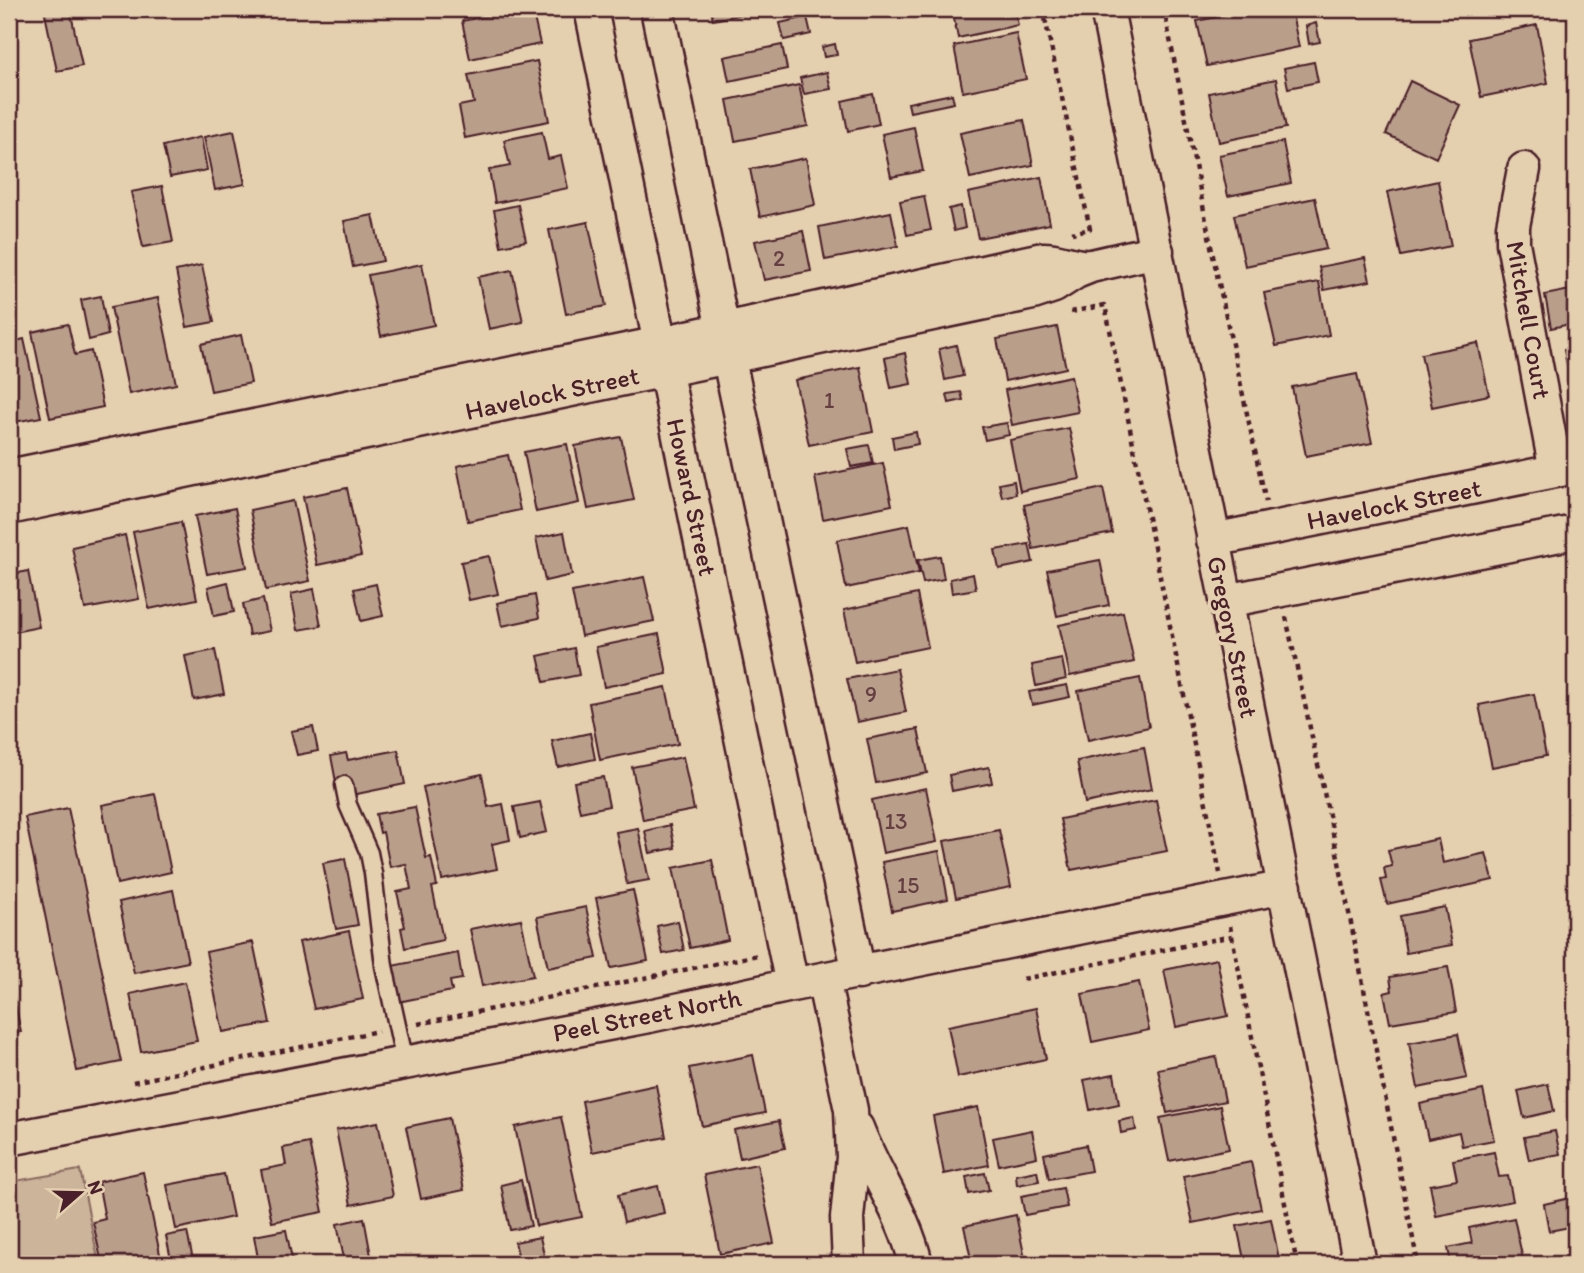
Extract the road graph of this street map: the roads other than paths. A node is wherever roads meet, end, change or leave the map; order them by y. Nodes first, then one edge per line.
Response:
1 (591, 9) edge
2 (657, 9) edge
3 (1107, 9) edge
4 (1524, 169) dead end
5 (1157, 251) junction
6 (726, 343) junction
7 (664, 356) junction
8 (1566, 469) edge
9 (9, 476) edge
10 (9, 508) edge
11 (1575, 532) edge
12 (1213, 540) junction
13 (1226, 601) junction
14 (344, 785) dead end
15 (1285, 887) junction
16 (859, 973) junction
17 (823, 979) junction
18 (792, 985) junction
19 (405, 1062) junction
20 (850, 1111) junction
21 (9, 1139) edge
22 (849, 1264) edge
23 (916, 1264) edge
24 (1360, 1264) edge

1 - 7 street, Howard Street
2 - 6 street
3 - 5 street, Gregory Street
4 - 8 street, Mitchell Court
5 - 6 street, Havelock Street
5 - 12 street, Gregory Street
6 - 7 street, Havelock Street
6 - 16 street
7 - 9 street, Havelock Street
7 - 10 street, Havelock Street
7 - 18 street, Howard Street
8 - 12 street, Havelock Street
11 - 13 street
12 - 13 street, Gregory Street
13 - 15 street, Gregory Street
14 - 19 lane
15 - 16 street, Peel Street North
15 - 24 street, Gregory Street
16 - 17 street, Peel Street North
17 - 18 street, Peel Street North
17 - 20 street
18 - 19 street, Peel Street North
19 - 21 street, Peel Street North
20 - 22 street
20 - 23 street

